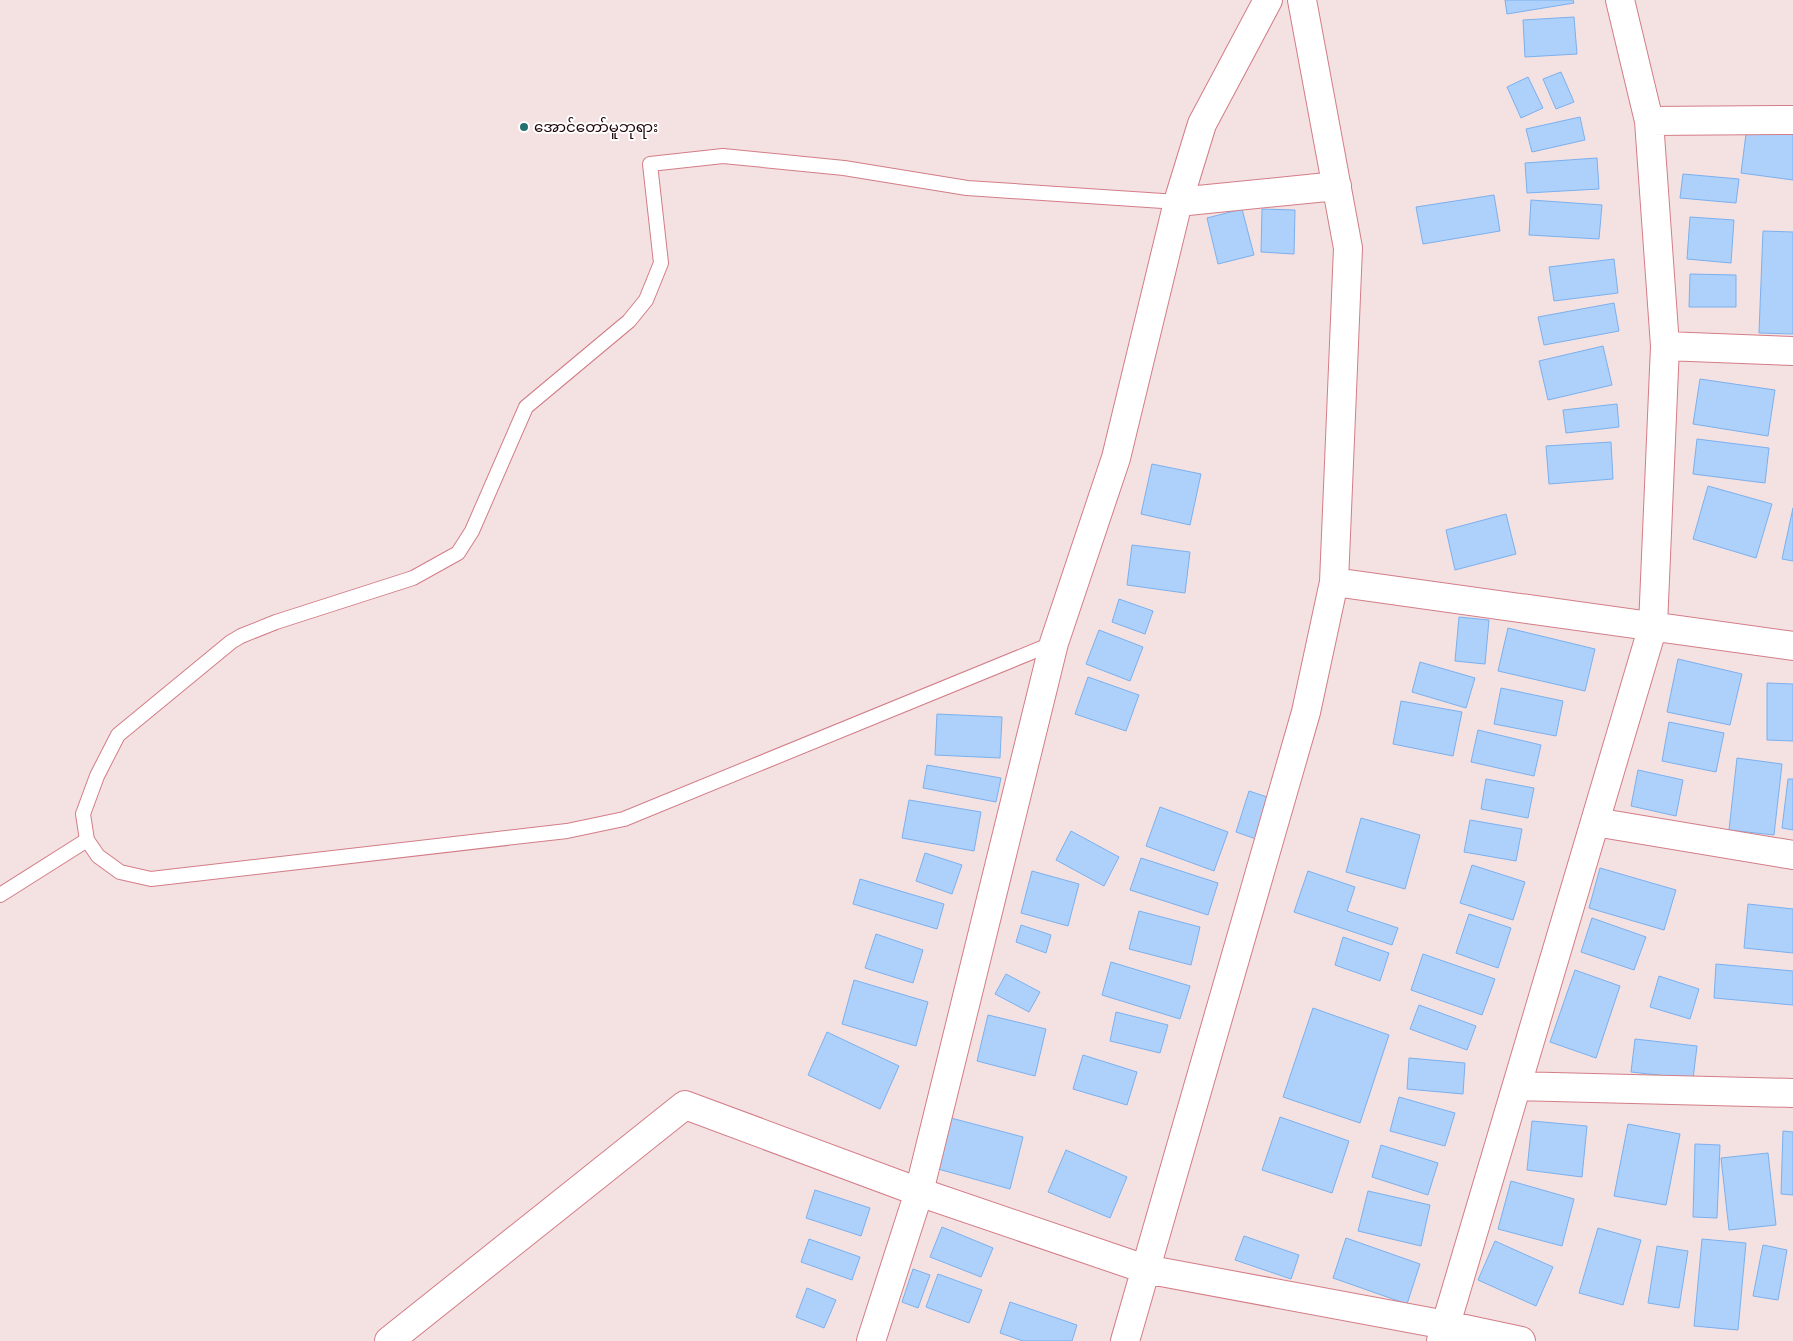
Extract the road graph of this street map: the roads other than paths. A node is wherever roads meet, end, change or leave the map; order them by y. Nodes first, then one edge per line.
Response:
1 (1268, 0) edge
2 (1302, 0) edge
3 (1620, 0) edge
4 (1793, 120) edge
5 (1649, 121) junction
6 (1337, 186) junction
7 (1178, 202) junction
8 (1665, 346) junction
9 (1793, 352) edge
10 (1334, 582) junction
11 (1652, 626) junction
12 (1054, 643) junction
13 (1793, 646) edge
14 (1595, 822) junction
15 (87, 840) junction
16 (1793, 855) edge
17 (0, 895) edge
18 (1517, 1086) junction
19 (1793, 1093) edge
20 (919, 1192) junction
21 (1145, 1269) junction
22 (1444, 1333) edge
23 (389, 1341) edge
24 (871, 1341) edge
25 (1125, 1341) edge
26 (1521, 1341) edge

1 - 7 street
2 - 6 street
3 - 5 street
4 - 5 street
5 - 8 street
6 - 7 street
6 - 10 street
7 - 12 street
7 - 15 lane
8 - 9 street
8 - 11 street
10 - 11 street
10 - 21 street
11 - 13 street
11 - 14 street
12 - 15 lane
12 - 20 street
14 - 16 street
14 - 18 street
15 - 17 lane
18 - 19 street
18 - 22 street
20 - 21 street
20 - 23 street
20 - 24 street
21 - 22 street
21 - 25 street
22 - 26 street

